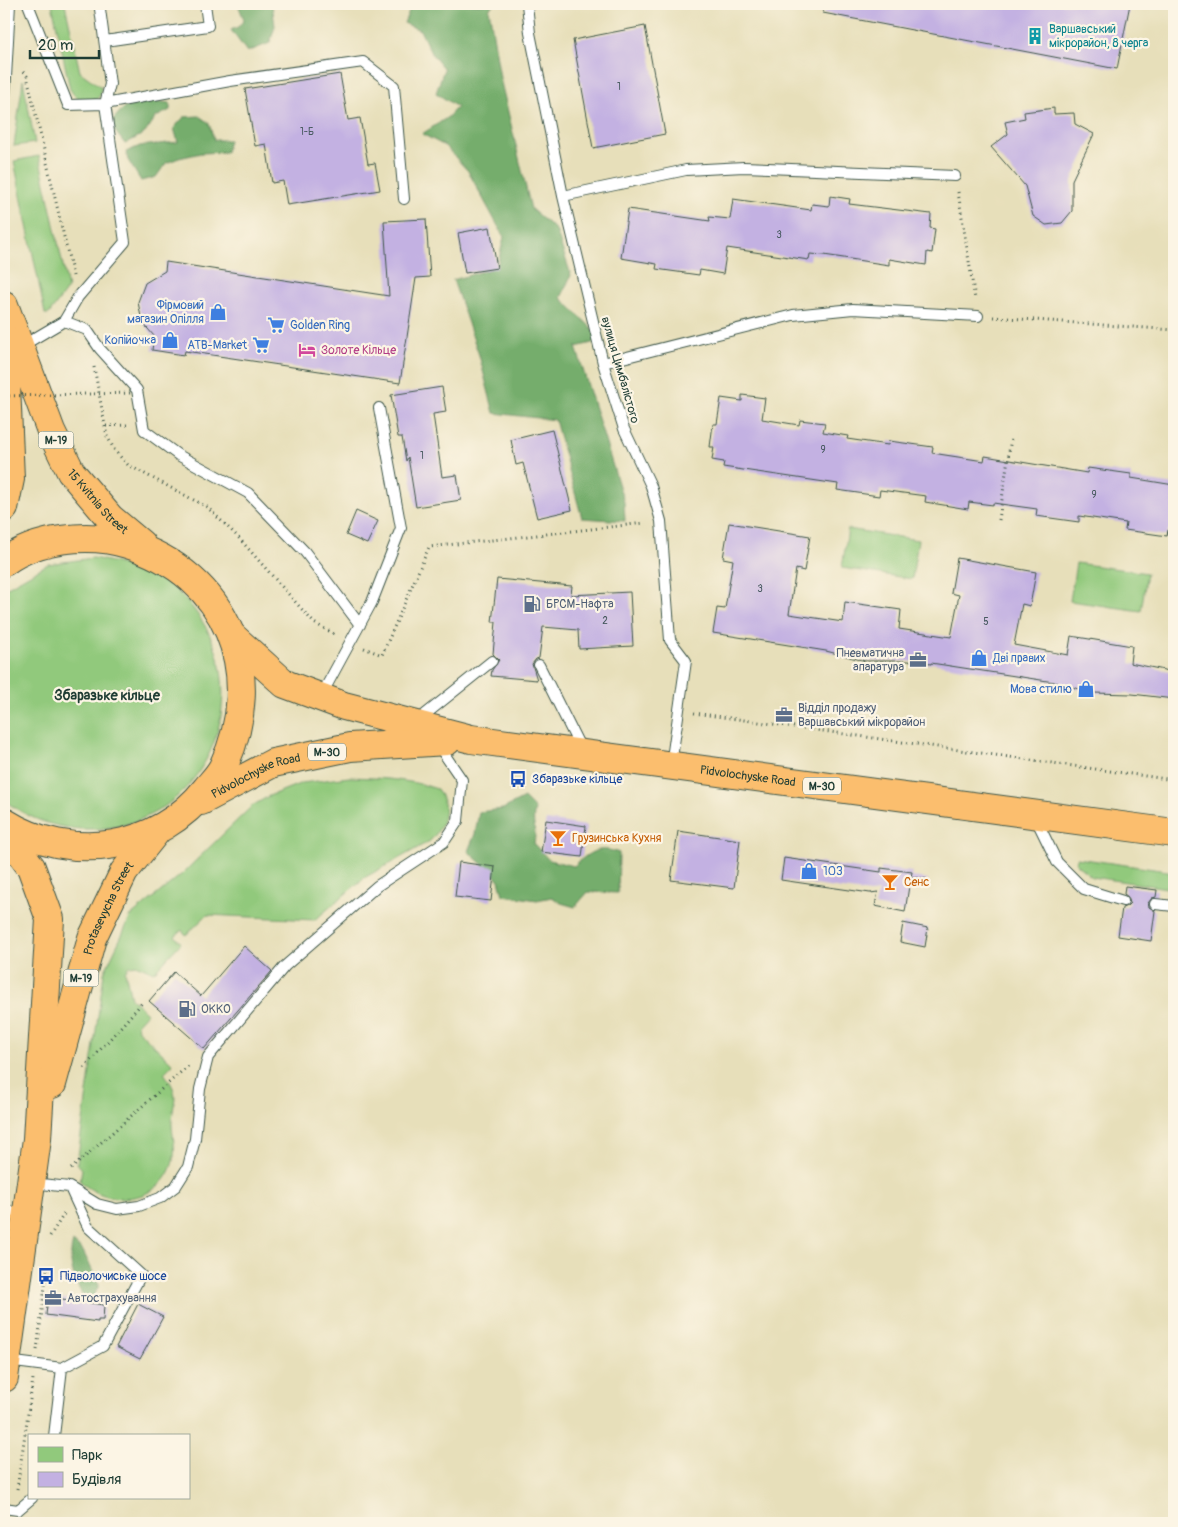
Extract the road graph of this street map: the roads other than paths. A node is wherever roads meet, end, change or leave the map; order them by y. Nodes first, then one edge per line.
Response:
1 (10, 4) edge
2 (28, 4) edge
3 (205, 4) edge
4 (527, 4) edge
5 (100, 8) dead end
6 (104, 41) junction
7 (105, 104) junction
8 (4, 114) edge
9 (955, 176) road end
10 (563, 196) junction
11 (404, 199) dead end
12 (4, 305) edge
13 (978, 316) road end
14 (64, 321) junction
15 (12, 342) edge
16 (603, 364) junction
17 (379, 408) dead end
18 (4, 508) edge
19 (148, 550) junction
20 (4, 562) edge
21 (360, 625) junction
22 (232, 636) junction
23 (492, 660) dead end
24 (539, 666) dead end
25 (321, 697) junction
26 (412, 725) junction
27 (471, 739) junction
28 (436, 742) junction
29 (584, 754) junction
30 (670, 766) junction
31 (194, 805) junction
32 (1033, 814) junction
33 (4, 822) edge
34 (4, 831) edge
35 (156, 832) junction
36 (1174, 833) edge
37 (1123, 901) dead end
38 (1156, 904) dead end
39 (1174, 906) edge
40 (37, 1139) junction
41 (31, 1182) junction
42 (69, 1187) junction
43 (15, 1212) edge
44 (62, 1368) junction
45 (5, 1370) edge
46 (54, 1434) edge
47 (30, 1500) edge
48 (9, 1508) edge

1 - 8 lane
2 - 7 lane
3 - 6 lane
4 - 10 lane, вулиця Цимбалістого
5 - 6 lane
6 - 7 lane
7 - 11 lane
7 - 14 lane
9 - 10 lane
10 - 16 lane, вулиця Цимбалістого
12 - 15 highway, 15 Kvitnia Street / М-19
13 - 16 lane
14 - 15 lane
14 - 21 lane
15 - 18 highway, 15 Kvitnia Street / М-19
15 - 19 highway, 15 Kvitnia Street / М-19
16 - 30 lane, вулиця Цимбалістого
17 - 21 lane
19 - 20 highway
19 - 22 highway, М-19
21 - 25 lane
22 - 25 highway, Pidvolochyske Road / М-30
22 - 31 highway, М-19
23 - 26 lane
24 - 29 lane
25 - 26 highway, Pidvolochyske Road / М-30
26 - 27 highway, Pidvolochyske Road / М-30
27 - 28 highway, Pidvolochyske Road / М-30
27 - 29 highway, Pidvolochyske Road / М-30
28 - 31 highway, Pidvolochyske Road / М-30
28 - 42 lane
29 - 30 highway, Pidvolochyske Road / М-30
30 - 32 highway, Pidvolochyske Road / М-30
31 - 35 highway, М-19
32 - 36 highway, Pidvolochyske Road / М-30
32 - 37 lane
33 - 35 highway
34 - 40 highway, Protasevycha Street / М-19
35 - 40 highway, Protasevycha Street / М-19
38 - 39 lane
40 - 41 highway, Protasevycha Street / М-19
41 - 42 lane
41 - 43 highway, Protasevycha Street / М-19
42 - 44 lane
43 - 45 highway, Protasevycha Street / М-19
44 - 45 lane
44 - 46 lane
47 - 48 lane

